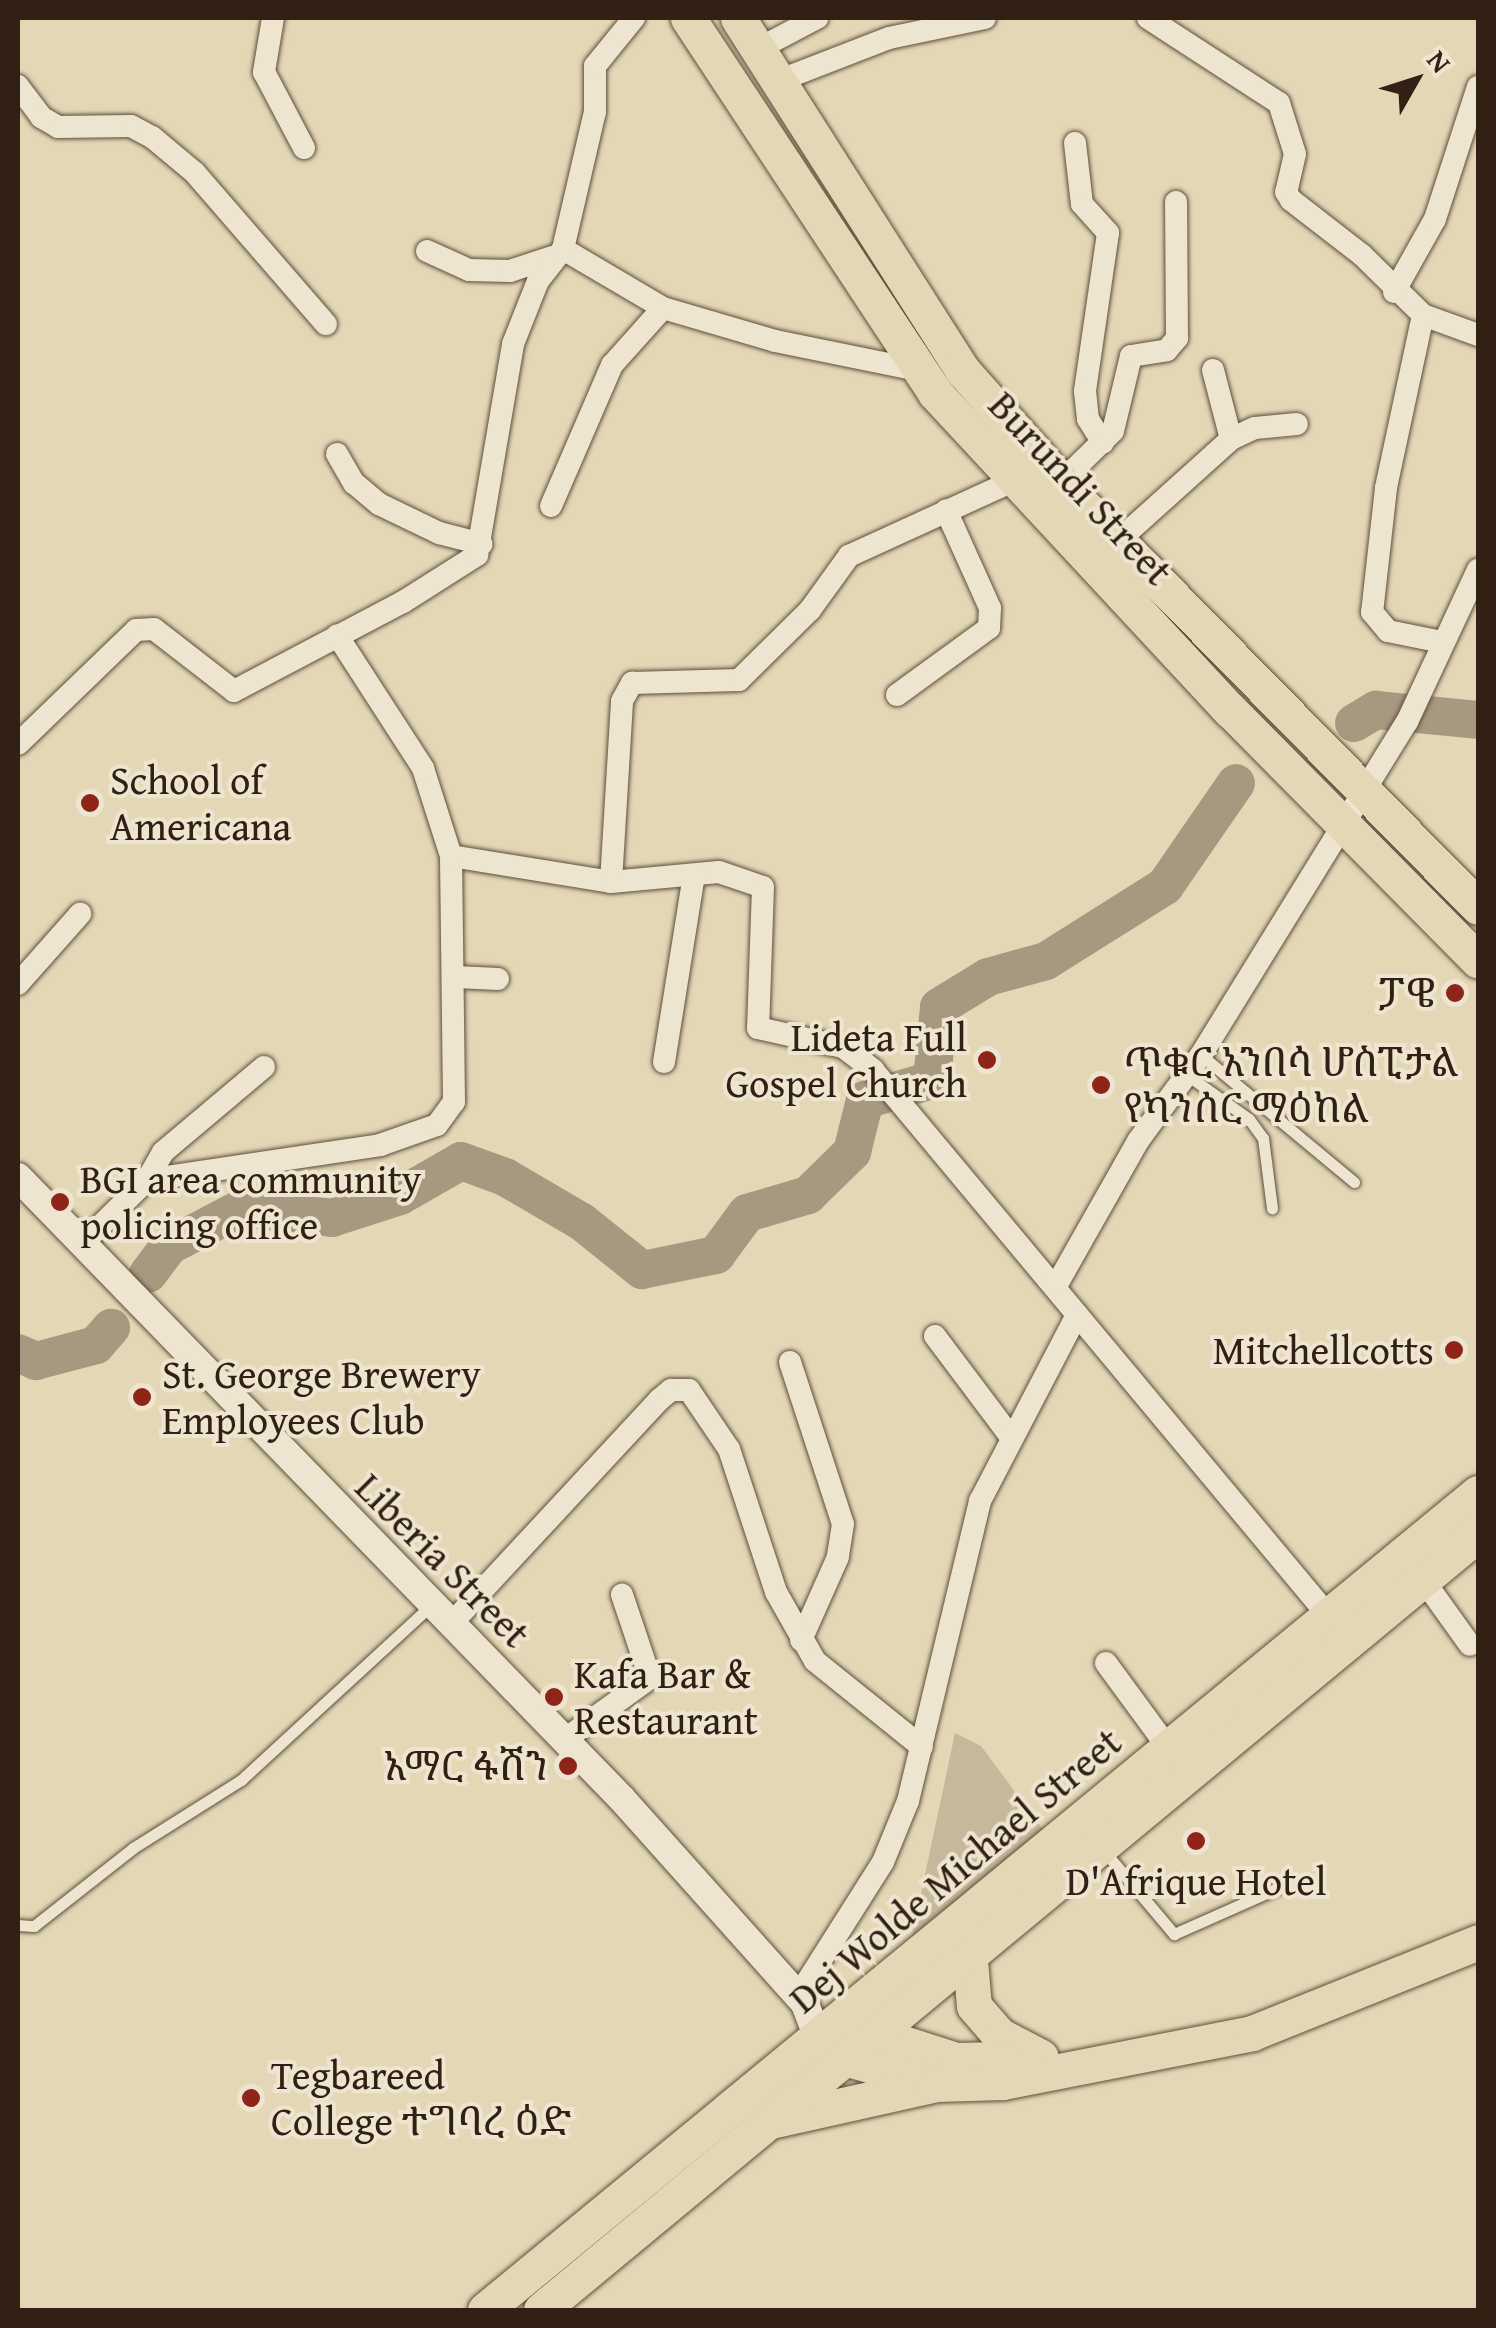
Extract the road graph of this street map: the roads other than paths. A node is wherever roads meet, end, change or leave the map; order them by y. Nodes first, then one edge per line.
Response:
1 (273, 18) edge
2 (634, 18) edge
3 (688, 18) edge
4 (738, 18) edge
5 (817, 18) edge
6 (985, 18) edge
7 (1148, 18) edge
8 (758, 50) junction
9 (778, 81) junction
10 (18, 86) edge
11 (1478, 87) edge
12 (813, 142) junction
13 (1075, 144) dead end
14 (304, 148) dead end
15 (779, 163) junction
16 (1176, 202) dead end
17 (563, 249) junction
18 (427, 250) dead end
19 (1394, 292) junction
20 (663, 308) junction
21 (1423, 315) junction
22 (326, 324) dead end
23 (1478, 336) edge
24 (963, 370) junction
25 (1214, 370) dead end
26 (926, 381) junction
27 (1297, 424) dead end
28 (1231, 439) junction
29 (1103, 443) junction
30 (337, 454) dead end
31 (1013, 481) junction
32 (1062, 481) junction
33 (551, 506) dead end
34 (946, 510) junction
35 (1119, 540) junction
36 (482, 544) junction
37 (1478, 570) edge
38 (1169, 591) junction
39 (1143, 618) junction
40 (338, 635) junction
41 (1442, 642) junction
42 (897, 695) dead end
43 (18, 744) edge
44 (1360, 789) junction
45 (1342, 822) junction
46 (451, 856) junction
47 (694, 875) junction
48 (611, 882) junction
49 (1476, 900) edge
50 (80, 914) dead end
51 (1444, 927) junction
52 (1478, 961) edge
53 (456, 977) junction
54 (498, 979) dead end
55 (18, 984) edge
56 (1201, 1054) junction
57 (664, 1062) dead end
58 (264, 1066) dead end
59 (1186, 1074) junction
60 (18, 1177) edge
61 (147, 1180) junction
62 (1354, 1182) dead end
63 (1272, 1208) dead end
64 (81, 1246) junction
65 (1056, 1286) junction
66 (1077, 1315) junction
67 (935, 1336) dead end
68 (790, 1362) dead end
69 (1010, 1436) junction
70 (1478, 1493) edge
71 (1478, 1534) edge
72 (1422, 1578) junction
73 (622, 1595) dead end
74 (441, 1614) junction
75 (1338, 1628) junction
76 (801, 1640) junction
77 (1470, 1645) dead end
78 (1106, 1663) dead end
79 (564, 1740) junction
80 (922, 1747) junction
81 (1177, 1760) junction
82 (1098, 1844) junction
83 (1278, 1888) dead end
84 (1478, 1920) edge
85 (18, 1926) edge
86 (34, 1926) junction
87 (18, 1937) edge
88 (960, 1939) junction
89 (1478, 1942) edge
90 (1347, 1987) junction
91 (802, 2000) junction
92 (843, 2038) junction
93 (1041, 2058) junction
94 (936, 2084) junction
95 (769, 2121) junction
96 (559, 2248) junction
97 (582, 2276) junction
98 (485, 2310) edge
99 (541, 2310) edge

1 - 14 street
2 - 17 street
3 - 15 main road, Burundi Street
4 - 8 main road, Burundi Street
5 - 8 street
6 - 9 street
7 - 19 street
8 - 9 main road, Burundi Street
9 - 12 main road, Burundi Street
10 - 22 street
11 - 19 street
12 - 15 main road
12 - 24 main road, Burundi Street
13 - 29 street
15 - 26 main road, Burundi Street
16 - 29 street
17 - 18 street
17 - 20 street
17 - 36 street
19 - 21 street
20 - 26 street
20 - 33 street
21 - 23 street
21 - 41 street
24 - 26 main road
24 - 32 main road, Burundi Street
25 - 28 street
26 - 31 main road, Burundi Street
27 - 28 street
28 - 35 street
29 - 32 street
30 - 36 street
31 - 34 street
31 - 39 main road, Burundi Street
32 - 35 main road, Burundi Street
34 - 42 street
34 - 48 street
35 - 38 main road, Burundi Street
36 - 40 street
37 - 41 street
38 - 39 main road
38 - 44 main road, Burundi Street
39 - 45 main road, Burundi Street
40 - 43 street
40 - 46 street
41 - 44 street
44 - 45 street
44 - 49 main road, Burundi Street
45 - 51 main road, Burundi Street
45 - 56 street
46 - 48 street
46 - 53 street
47 - 48 street
47 - 57 street
47 - 65 street
49 - 51 street
50 - 55 street
51 - 52 main road, Burundi Street
53 - 54 street
53 - 61 street
56 - 59 street
56 - 62 lane
58 - 61 street
59 - 63 lane
59 - 65 street
60 - 64 street, Liberia Street
61 - 64 street
64 - 74 street, Liberia Street
65 - 66 street
66 - 69 street
66 - 75 street
67 - 69 street
68 - 76 street
69 - 80 street
70 - 75 main road, Dej Wolde Michael Street
71 - 72 main road, Dej Wolde Michael Street
72 - 75 main road, Dej Wolde Michael Street
72 - 77 street
73 - 79 street
74 - 76 street
74 - 79 street, Liberia Street
74 - 86 lane
75 - 81 main road, Dej Wolde Michael Street
76 - 80 street
78 - 81 street
79 - 91 street, Liberia Street
80 - 91 street
81 - 82 main road, Dej Wolde Michael Street
81 - 88 main road, Dej Wolde Michael Street
82 - 83 lane
82 - 88 main road, Dej Wolde Michael Street
84 - 90 main road
85 - 86 lane
86 - 87 lane
88 - 92 main road, Dej Wolde Michael Street
88 - 93 main road
89 - 90 main road
90 - 93 main road
90 - 94 main road
91 - 92 street, Liberia Street
92 - 93 main road
92 - 94 main road
92 - 95 main road, Dej Wolde Michael Street
92 - 96 main road, Dej Wolde Michael Street
94 - 95 main road
95 - 97 main road, Dej Wolde Michael Street
96 - 97 main road
96 - 98 main road, Dej Wolde Michael Street
97 - 99 main road, Dej Wolde Michael Street

